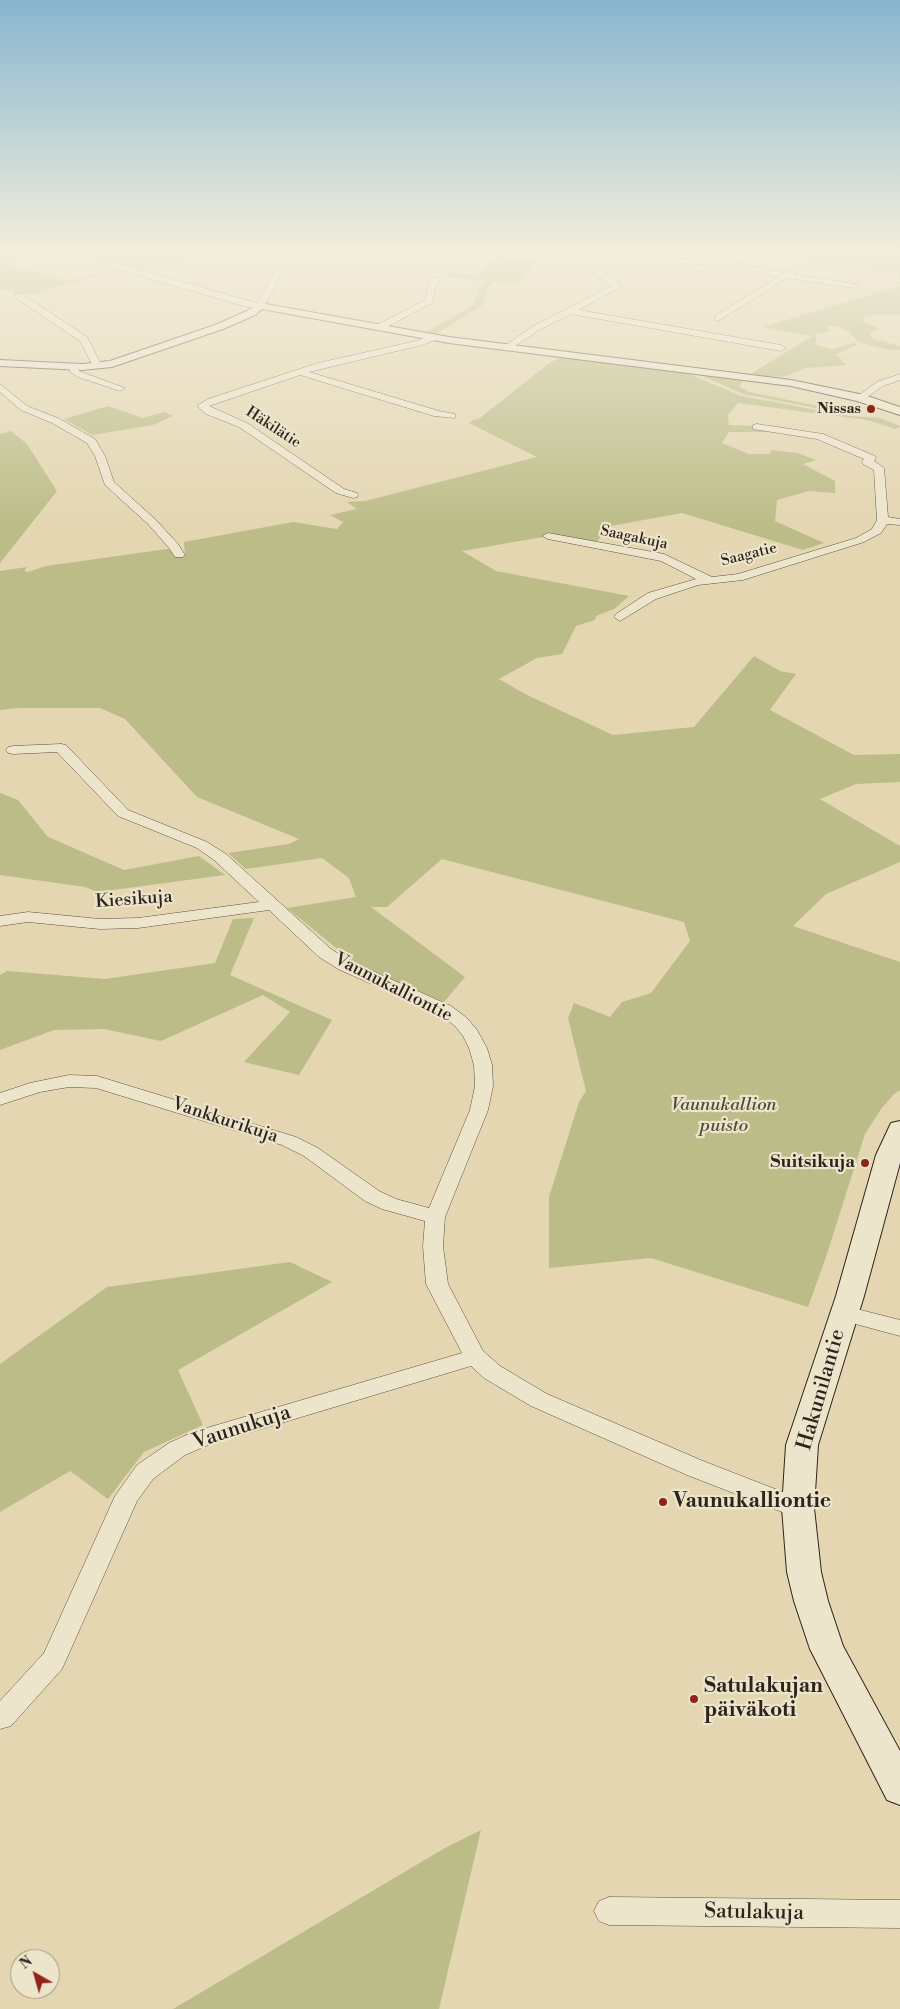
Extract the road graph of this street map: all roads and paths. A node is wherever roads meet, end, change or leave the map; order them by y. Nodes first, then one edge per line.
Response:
1 (85, 343) edge
2 (174, 343) edge
3 (420, 343) edge
4 (473, 343) edge
5 (515, 343) edge
6 (751, 343) edge
7 (509, 347) junction
8 (781, 348) dead end
9 (0, 363) edge
10 (97, 366) junction
11 (74, 367) junction
12 (300, 372) junction
13 (900, 377) edge
14 (0, 387) edge
15 (120, 388) dead end
16 (860, 398) junction
17 (896, 409) edge
18 (451, 416) dead end
19 (757, 427) dead end
20 (353, 495) dead end
21 (883, 520) junction
22 (900, 522) edge
23 (548, 536) dead end
24 (179, 555) dead end
25 (709, 580) junction
26 (620, 617) dead end
27 (13, 750) dead end
28 (270, 905) junction
29 (0, 921) edge
30 (0, 1099) edge
31 (900, 1129) edge
32 (435, 1217) junction
33 (844, 1314) junction
34 (900, 1328) edge
35 (475, 1357) junction
36 (798, 1508) junction
37 (2, 1718) dead end
38 (900, 1788) edge
39 (608, 1911) dead end
40 (900, 1914) edge

1 - 10 street
2 - 10 street
3 - 12 street, Häkilätie
4 - 7 street
5 - 7 street
6 - 8 street
7 - 16 street
9 - 11 street
10 - 11 street
11 - 15 street
12 - 18 street
12 - 20 street, Häkilätie
13 - 16 street
14 - 24 street
16 - 17 street
19 - 21 street
21 - 22 street
21 - 25 street, Saagatie
23 - 25 street, Saagakuja
25 - 26 street, Saagatie
27 - 28 street, Vaunukalliontie
28 - 29 street, Kiesikuja
28 - 32 street, Vaunukalliontie
30 - 32 street, Vankkurikuja
31 - 33 main road, Hakunilantie
32 - 35 street, Vaunukalliontie
33 - 34 street
33 - 36 main road, Hakunilantie
35 - 36 street, Vaunukalliontie
35 - 37 street, Vaunukuja
36 - 38 main road, Hakunilantie
39 - 40 street, Satulakuja

